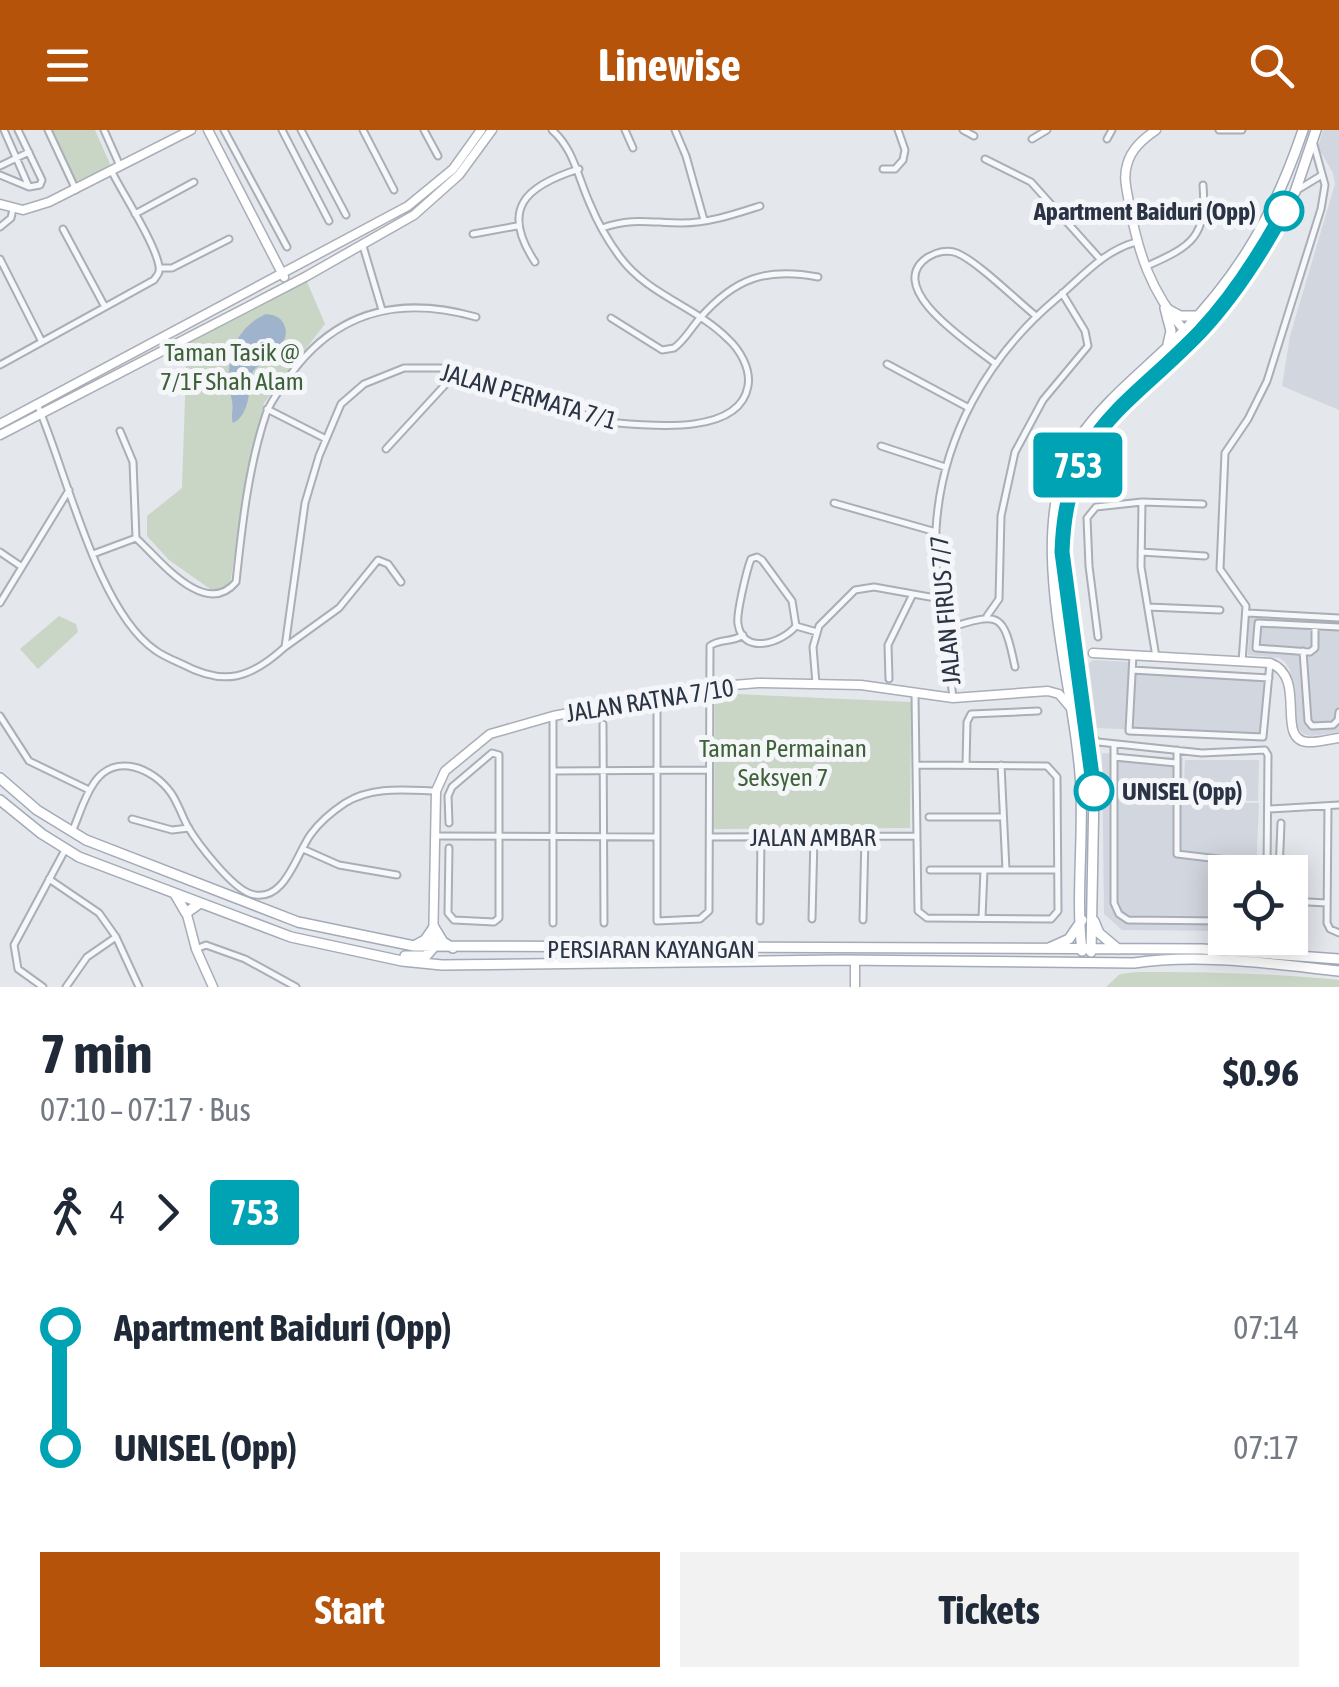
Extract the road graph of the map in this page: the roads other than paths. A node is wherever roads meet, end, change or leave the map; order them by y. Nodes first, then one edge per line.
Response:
1 (4, 130) edge
2 (18, 130) edge
3 (48, 130) edge
4 (104, 130) edge
5 (192, 130) edge
6 (208, 130) edge
7 (224, 130) edge
8 (282, 130) edge
9 (301, 130) edge
10 (362, 130) edge
11 (424, 130) edge
12 (481, 130) edge
13 (492, 130) edge
14 (552, 130) edge
15 (625, 130) edge
16 (675, 130) edge
17 (898, 130) edge
18 (964, 130) edge
19 (1046, 130) edge
20 (1112, 130) edge
21 (1156, 130) edge
22 (1219, 130) edge
23 (1242, 130) edge
24 (1303, 130) edge
25 (1314, 135) edge
26 (974, 136) dead end
27 (1032, 139) dead end
28 (1107, 139) dead end
29 (633, 148) dead end
30 (29, 152) junction
31 (438, 156) dead end
32 (16, 158) junction
33 (985, 160) dead end
34 (0, 166) edge
35 (116, 169) junction
36 (578, 169) junction
37 (883, 169) dead end
38 (0, 174) edge
39 (1322, 175) junction
40 (194, 182) dead end
41 (1203, 185) dead end
42 (29, 187) junction
43 (76, 190) junction
44 (394, 190) dead end
45 (1294, 192) junction
46 (0, 204) edge
47 (760, 206) dead end
48 (14, 209) junction
49 (134, 215) junction
50 (346, 215) dead end
51 (704, 220) junction
52 (329, 221) dead end
53 (517, 226) junction
54 (0, 227) edge
55 (602, 228) junction
56 (62, 230) dead end
57 (473, 234) dead end
58 (228, 239) dead end
59 (1136, 242) junction
60 (362, 245) junction
61 (287, 246) dead end
62 (0, 259) edge
63 (1100, 259) junction
64 (535, 262) dead end
65 (1144, 267) junction
66 (160, 268) junction
67 (283, 275) junction
68 (818, 277) dead end
69 (288, 285) junction
70 (1062, 294) junction
71 (104, 308) junction
72 (1165, 308) junction
73 (382, 310) junction
74 (1036, 316) junction
75 (1197, 316) junction
76 (476, 317) dead end
77 (610, 318) dead end
78 (700, 318) junction
79 (1210, 320) junction
80 (1184, 330) junction
81 (42, 342) junction
82 (1167, 346) junction
83 (887, 364) dead end
84 (996, 364) junction
85 (0, 365) edge
86 (456, 373) junction
87 (968, 408) junction
88 (39, 409) junction
89 (267, 409) junction
90 (0, 424) edge
91 (120, 431) dead end
92 (0, 435) edge
93 (326, 440) junction
94 (882, 446) dead end
95 (386, 450) dead end
96 (945, 467) junction
97 (69, 490) junction
98 (1142, 502) junction
99 (834, 503) dead end
100 (1202, 504) dead end
101 (936, 532) junction
102 (136, 538) junction
103 (0, 552) edge
104 (1141, 552) junction
105 (93, 554) junction
106 (1205, 556) dead end
107 (22, 567) junction
108 (401, 582) dead end
109 (912, 596) junction
110 (942, 600) junction
111 (0, 603) edge
112 (1146, 607) junction
113 (1220, 610) dead end
114 (1246, 613) junction
115 (987, 616) junction
116 (1339, 618) edge
117 (796, 626) junction
118 (1315, 626) junction
119 (1339, 627) edge
120 (945, 629) junction
121 (1072, 631) junction
122 (818, 632) junction
123 (743, 635) junction
124 (1098, 636) dead end
125 (286, 647) junction
126 (1303, 651) junction
127 (1094, 653) junction
128 (1133, 656) junction
129 (1156, 657) junction
130 (1242, 662) junction
131 (1270, 663) junction
132 (1016, 667) dead end
133 (1072, 668) junction
134 (1132, 670) junction
135 (1269, 678) junction
136 (889, 679) dead end
137 (816, 684) junction
138 (709, 687) junction
139 (1048, 691) junction
140 (915, 694) junction
141 (657, 696) junction
142 (953, 698) junction
143 (1038, 710) dead end
144 (1072, 710) junction
145 (1339, 712) edge
146 (0, 716) edge
147 (553, 716) junction
148 (603, 724) dead end
149 (1087, 731) junction
150 (1252, 738) junction
151 (1339, 738) edge
152 (1098, 742) junction
153 (1114, 744) junction
154 (1176, 750) junction
155 (1252, 751) junction
156 (1090, 752) junction
157 (1113, 757) junction
158 (1176, 763) junction
159 (916, 764) junction
160 (966, 765) junction
161 (1001, 766) junction
162 (553, 770) junction
163 (602, 770) junction
164 (657, 770) junction
165 (709, 770) junction
166 (0, 778) edge
167 (89, 790) junction
168 (436, 791) junction
169 (0, 800) edge
170 (1339, 805) edge
171 (1328, 806) junction
172 (1268, 809) junction
173 (929, 817) dead end
174 (1004, 818) junction
175 (132, 819) dead end
176 (450, 823) dead end
177 (1281, 823) dead end
178 (189, 828) junction
179 (72, 832) junction
180 (436, 836) junction
181 (499, 836) junction
182 (552, 836) junction
183 (814, 836) junction
184 (864, 836) junction
185 (917, 836) junction
186 (602, 837) junction
187 (657, 837) junction
188 (709, 837) junction
189 (761, 837) junction
190 (449, 848) dead end
191 (303, 849) junction
192 (64, 850) junction
193 (1267, 855) edge
194 (1280, 855) edge
195 (1208, 858) edge
196 (930, 870) dead end
197 (984, 870) junction
198 (1006, 870) junction
199 (1058, 870) junction
200 (397, 875) dead end
201 (176, 876) junction
202 (49, 879) junction
203 (174, 892) junction
204 (186, 896) junction
205 (1308, 901) edge
206 (1327, 902) junction
207 (203, 903) junction
208 (186, 913) junction
209 (982, 918) junction
210 (812, 919) dead end
211 (1087, 919) junction
212 (760, 920) dead end
213 (864, 920) dead end
214 (1208, 921) edge
215 (604, 922) dead end
216 (553, 923) dead end
217 (434, 927) junction
218 (1339, 933) edge
219 (116, 937) junction
220 (414, 946) junction
221 (433, 948) junction
222 (196, 949) junction
223 (454, 949) junction
224 (1118, 949) junction
225 (1042, 950) junction
226 (1208, 951) edge
227 (1086, 952) junction
228 (1289, 955) edge
229 (383, 957) junction
230 (1339, 959) edge
231 (855, 960) junction
232 (1154, 960) junction
233 (1024, 962) junction
234 (451, 963) junction
235 (1339, 970) edge
236 (42, 987) edge
237 (66, 987) edge
238 (139, 987) edge
239 (213, 987) edge
240 (296, 987) edge
241 (855, 987) edge

1 - 32 street
2 - 30 street
3 - 43 street
4 - 35 street
5 - 35 street
6 - 67 street
7 - 61 street
8 - 52 street
9 - 50 street
10 - 44 street
11 - 31 street
12 - 67 street
13 - 60 street
14 - 36 street, JALAN PERMATA 7/1
15 - 29 street
16 - 51 street
17 - 37 street
18 - 26 street
19 - 27 street
20 - 28 street
21 - 59 street
22 - 23 street
24 - 75 main road
25 - 39 street
25 - 45 main road
30 - 32 street
30 - 42 street
32 - 34 street
32 - 42 street
33 - 63 street
35 - 43 street
35 - 49 street
36 - 53 street
36 - 55 street, JALAN PERMATA 7/1
38 - 42 street
39 - 45 street
39 - 114 street
40 - 49 street
41 - 65 street
43 - 48 street
45 - 79 main road
46 - 48 street
47 - 51 street
48 - 54 street
49 - 66 street
51 - 55 street
53 - 57 street
53 - 64 street
55 - 78 street, JALAN PERMATA 7/1
56 - 71 street
58 - 66 street
59 - 63 street, JALAN FIRUS 7/7
59 - 65 street
60 - 69 street
60 - 73 street
62 - 81 street
63 - 70 street, JALAN FIRUS 7/7
65 - 72 street
66 - 71 street
67 - 69 street
67 - 88 street
68 - 78 street
69 - 88 street
70 - 74 street, JALAN FIRUS 7/7
70 - 115 street
71 - 81 street
72 - 75 main road
72 - 80 street
72 - 82 main road
73 - 76 street
73 - 89 street
74 - 84 street, JALAN FIRUS 7/7
74 - 84 street
75 - 80 main road
77 - 78 street
78 - 86 street, JALAN PERMATA 7/1
79 - 80 street
79 - 121 main road
80 - 82 main road
81 - 85 street
82 - 133 main road
83 - 87 street
84 - 87 street, JALAN FIRUS 7/7
86 - 93 street, JALAN PERMATA 7/1
86 - 95 street
87 - 96 street, JALAN FIRUS 7/7
88 - 90 street
88 - 92 street
88 - 97 street
89 - 93 street
89 - 102 street
91 - 102 street
93 - 125 street, JALAN PERMATA 7/1
94 - 96 street
96 - 101 street, JALAN FIRUS 7/7
97 - 105 street
97 - 107 street
98 - 100 street
98 - 104 street
98 - 124 street
99 - 101 street
101 - 110 street, JALAN FIRUS 7/7
102 - 105 street
103 - 107 street
104 - 106 street
104 - 112 street
105 - 125 street
107 - 111 street
108 - 125 street
109 - 110 street
109 - 122 street
109 - 136 street
110 - 120 street, JALAN FIRUS 7/7
112 - 113 street
112 - 129 street
114 - 116 street
114 - 130 street
115 - 120 street
115 - 132 street
117 - 122 street
117 - 123 street
117 - 123 street
118 - 119 street
118 - 126 street
118 - 126 street
120 - 142 street, JALAN FIRUS 7/7
121 - 127 street
121 - 133 main road
122 - 137 street
123 - 138 street
126 - 145 street
127 - 128 street
127 - 133 street
128 - 129 street
128 - 134 street
129 - 130 street
130 - 131 street
131 - 135 street
131 - 151 street
133 - 139 street
133 - 144 main road
133 - 149 main road
134 - 135 street
134 - 150 street
135 - 150 street
137 - 138 street, JALAN RATNA 7/10
137 - 140 street, JALAN RATNA 7/10
138 - 141 street, JALAN RATNA 7/10
138 - 165 street
139 - 142 street, JALAN RATNA 7/10
139 - 144 street
140 - 142 street, JALAN RATNA 7/10
140 - 159 street
141 - 147 street, JALAN RATNA 7/10
141 - 164 street
143 - 160 street
144 - 211 main road
146 - 167 street
147 - 162 street
147 - 168 street, JALAN RATNA 7/10
148 - 163 street
149 - 152 street
149 - 156 main road
150 - 155 street
152 - 153 street
152 - 156 street
153 - 154 street
153 - 157 street
154 - 155 street
154 - 158 street
155 - 172 street
156 - 211 main road
157 - 158 street
157 - 214 street
158 - 195 street
159 - 160 street
159 - 185 street
160 - 161 street
161 - 174 street
161 - 199 street
162 - 163 street
162 - 182 street
163 - 164 street
163 - 186 street
164 - 165 street
164 - 187 street
165 - 188 street
166 - 179 main road, PERSIARAN KAYANGAN
167 - 178 street
167 - 179 street
168 - 180 street
168 - 191 street
169 - 192 main road, PERSIARAN KAYANGAN
170 - 171 street
171 - 172 street
171 - 206 street
172 - 193 street
173 - 174 street
174 - 198 street
175 - 178 street
176 - 181 street
177 - 194 street
178 - 191 street
179 - 201 main road, PERSIARAN KAYANGAN
180 - 181 street
180 - 217 street
181 - 182 street
181 - 190 street
182 - 186 street
182 - 216 street
183 - 184 street, JALAN AMBAR
183 - 189 street, JALAN AMBAR
183 - 210 street
184 - 185 street, JALAN AMBAR
184 - 213 street
185 - 209 street
186 - 187 street
186 - 215 street
187 - 188 street
188 - 189 street, JALAN AMBAR
189 - 212 street
191 - 200 street
192 - 202 street
192 - 203 main road, PERSIARAN KAYANGAN
196 - 197 street
197 - 198 street
197 - 209 street
198 - 199 street
199 - 209 street
201 - 204 main road
201 - 220 main road, PERSIARAN KAYANGAN
202 - 219 street
202 - 236 street
203 - 204 main road, PERSIARAN KAYANGAN
203 - 208 main road
204 - 207 main road, PERSIARAN KAYANGAN
204 - 208 street
205 - 206 street
206 - 218 street
207 - 208 main road
207 - 229 main road, PERSIARAN KAYANGAN
208 - 222 street
211 - 224 main road
211 - 225 main road
211 - 227 main road
217 - 220 main road
217 - 221 street
217 - 223 main road
219 - 237 street
219 - 238 street
220 - 221 main road, PERSIARAN KAYANGAN
221 - 223 main road, PERSIARAN KAYANGAN
221 - 229 main road
221 - 234 main road
222 - 239 street
222 - 240 street
223 - 225 main road, PERSIARAN KAYANGAN
224 - 226 main road, PERSIARAN KAYANGAN
224 - 227 main road, PERSIARAN KAYANGAN
225 - 227 main road, PERSIARAN KAYANGAN
227 - 232 main road
227 - 233 main road
228 - 230 main road, PERSIARAN KAYANGAN
229 - 234 main road, PERSIARAN KAYANGAN
231 - 233 main road, PERSIARAN KAYANGAN
231 - 234 main road, PERSIARAN KAYANGAN
231 - 241 street
232 - 233 main road, PERSIARAN KAYANGAN
232 - 235 main road, PERSIARAN KAYANGAN

